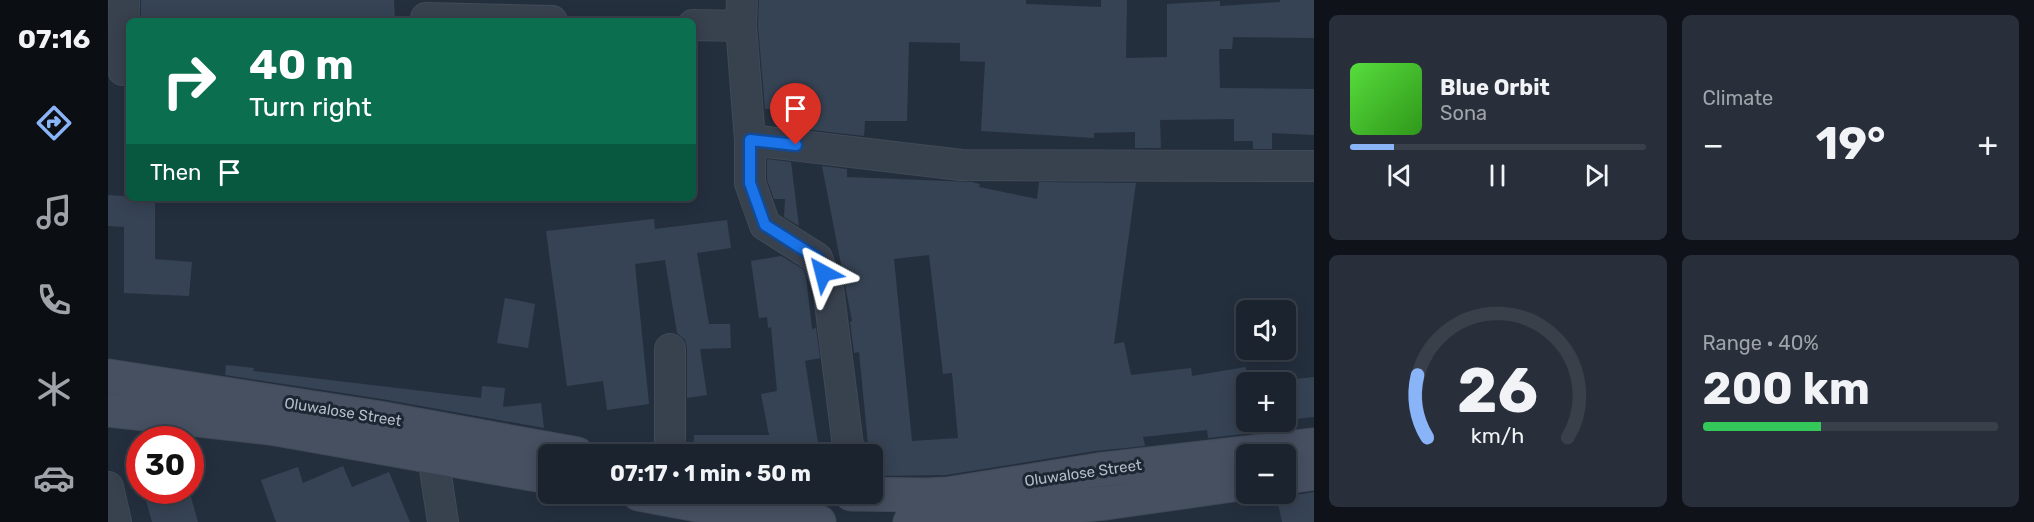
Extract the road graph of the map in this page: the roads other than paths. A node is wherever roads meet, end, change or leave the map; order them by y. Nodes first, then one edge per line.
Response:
1 (124, 0) edge
2 (426, 13) edge
3 (742, 13) edge
4 (505, 18) edge
5 (696, 24) edge
6 (120, 70) edge
7 (750, 140) junction
8 (1314, 166) edge
9 (670, 348) dead end
10 (108, 376) edge
11 (108, 410) edge
12 (378, 432) junction
13 (670, 444) edge
14 (848, 444) edge
15 (1314, 445) edge
16 (538, 450) edge
17 (433, 456) junction
18 (1314, 473) edge
19 (538, 475) edge
20 (1296, 476) edge
21 (1236, 485) edge
22 (108, 487) edge
23 (883, 494) edge
24 (713, 504) edge
25 (765, 511) edge
26 (1108, 512) edge
27 (116, 522) edge
28 (443, 522) edge
29 (819, 522) edge
30 (910, 522) edge

1 - 6 street
2 - 4 street
3 - 5 street
3 - 7 street
7 - 8 street
7 - 14 street
9 - 13 street
10 - 12 street, Oluwalose Street
11 - 12 street, Oluwalose Street
12 - 16 street, Oluwalose Street
12 - 17 street, Oluwalose Street
15 - 23 street, Oluwalose Street
17 - 19 street, Oluwalose Street
17 - 28 street
18 - 20 street
21 - 26 street, Oluwalose Street
22 - 27 street
24 - 25 street
25 - 29 street
26 - 30 street, Oluwalose Street

